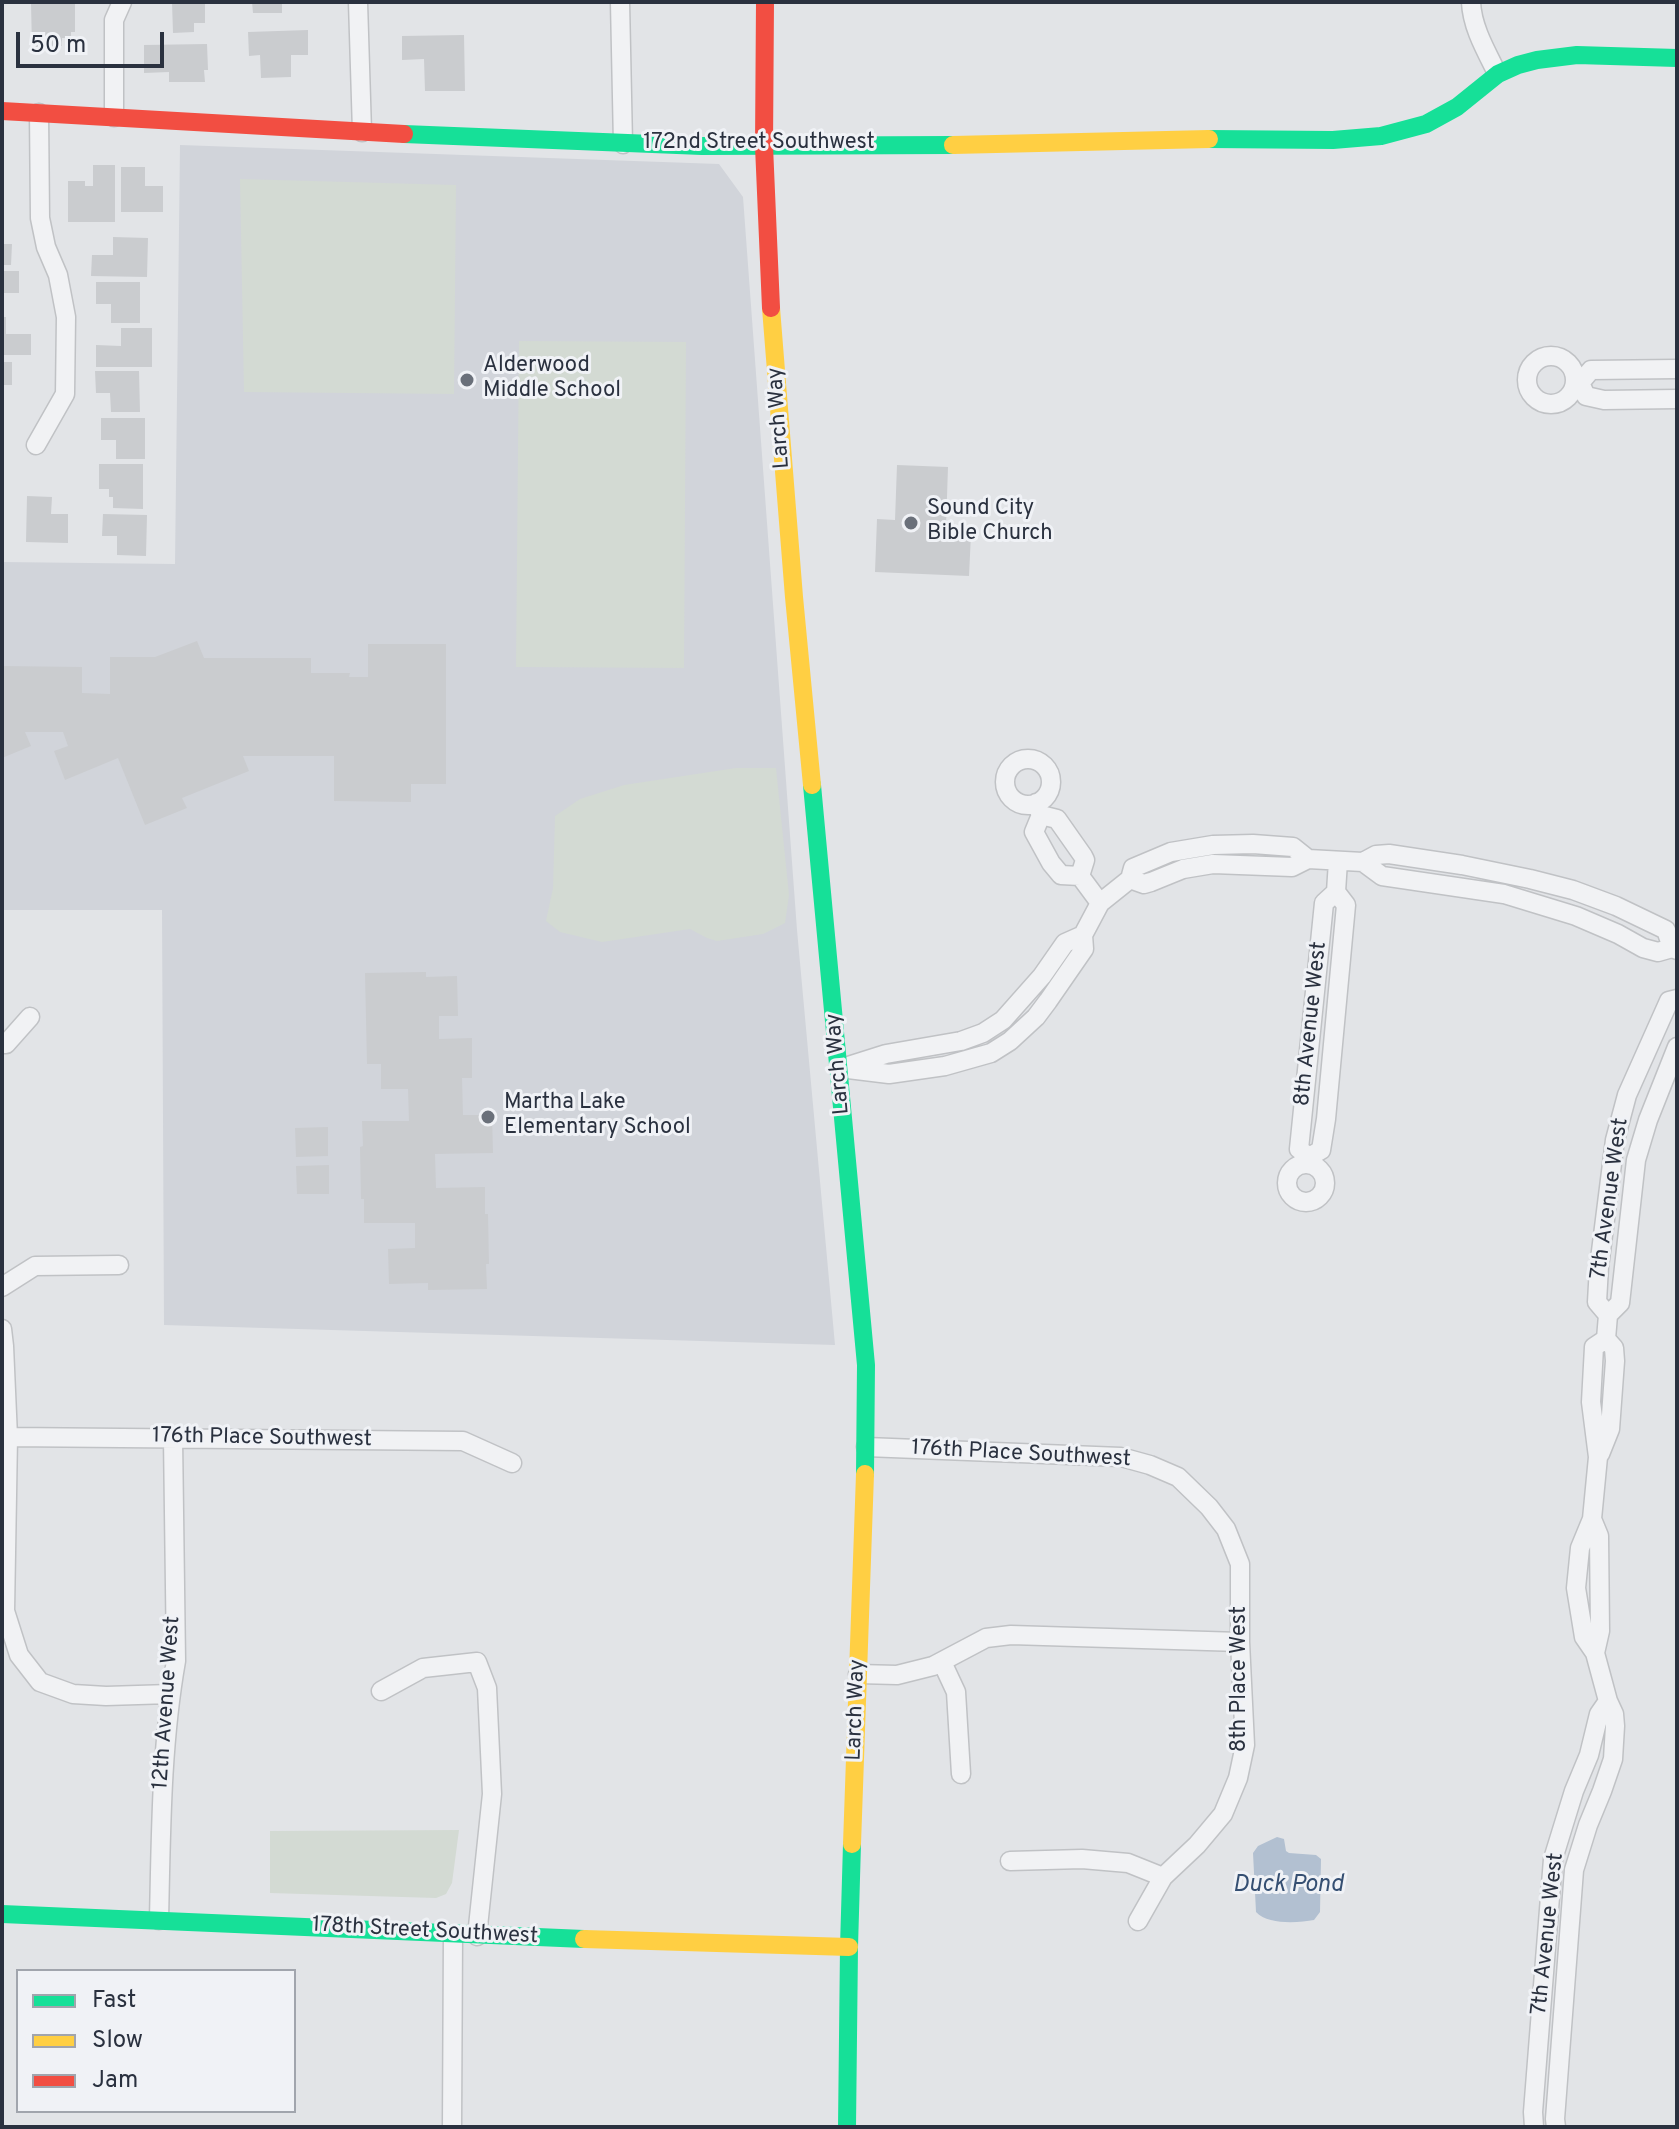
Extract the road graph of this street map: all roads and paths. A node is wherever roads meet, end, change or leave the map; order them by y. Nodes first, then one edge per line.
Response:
1 (122, 2) edge
2 (358, 2) edge
3 (620, 2) edge
4 (765, 2) edge
5 (1471, 2) edge
6 (1677, 58) edge
7 (1497, 73) junction
8 (2, 111) edge
9 (39, 113) junction
10 (114, 117) junction
11 (362, 132) junction
12 (623, 144) junction
13 (764, 146) junction
14 (1677, 369) edge
15 (1677, 399) edge
16 (36, 445) dead end
17 (1338, 861) junction
18 (1363, 862) junction
19 (1080, 876) junction
20 (1100, 903) junction
21 (1675, 949) edge
22 (1677, 999) edge
23 (30, 1017) dead end
24 (2, 1044) edge
25 (1677, 1047) edge
26 (840, 1068) junction
27 (1309, 1160) dead end
28 (119, 1265) dead end
29 (2, 1287) edge
30 (1608, 1315) junction
31 (2, 1329) edge
32 (8, 1437) junction
33 (173, 1438) junction
34 (866, 1447) junction
35 (512, 1463) dead end
36 (1209, 1507) joint
37 (1240, 1642) junction
38 (942, 1662) junction
39 (858, 1674) junction
40 (381, 1691) dead end
41 (170, 1694) junction
42 (1608, 1701) junction
43 (961, 1774) dead end
44 (1010, 1861) dead end
45 (1163, 1877) junction
46 (2, 1914) edge
47 (159, 1920) junction
48 (1138, 1921) dead end
49 (453, 1934) junction
50 (477, 1936) junction
51 (849, 1947) junction
52 (452, 2127) edge
53 (847, 2127) edge
54 (1534, 2127) edge
55 (1556, 2127) edge

1 - 10 street
2 - 11 street
3 - 12 street
4 - 13 street, Larch Way
5 - 7 street
6 - 7 street
7 - 13 street, 172nd Street Southwest
8 - 9 street, 172nd Street Southwest
9 - 10 street, 172nd Street Southwest
9 - 16 street
10 - 11 street, 172nd Street Southwest
11 - 12 street, 172nd Street Southwest
12 - 13 street, 172nd Street Southwest
13 - 26 street, Larch Way
14 - 15 street
17 - 18 street
17 - 20 street
17 - 27 street, 8th Avenue West
18 - 21 street
18 - 21 street
19 - 19 street
19 - 20 street
20 - 26 street
22 - 30 street, 7th Avenue West
23 - 24 street
25 - 30 street, 7th Avenue West
26 - 34 street, Larch Way
28 - 29 street
30 - 42 street, 7th Avenue West
31 - 32 street
32 - 33 street, 176th Place Southwest
32 - 41 street
33 - 35 street, 176th Place Southwest
33 - 41 street, 12th Avenue West
34 - 36 street, 176th Place Southwest
34 - 39 street, Larch Way
36 - 37 street, 8th Place West
37 - 38 street
37 - 45 street, 8th Place West
38 - 39 street
38 - 43 street
39 - 51 street, Larch Way
40 - 50 street
41 - 47 street, 12th Avenue West
42 - 54 street, 7th Avenue West
42 - 55 street, 7th Avenue West
44 - 45 street
45 - 48 street, 8th Place West
46 - 47 street, 178th Street Southwest
47 - 49 street, 178th Street Southwest
49 - 50 street, 178th Street Southwest
49 - 52 street
50 - 51 street, 178th Street Southwest
51 - 53 street, Larch Way

